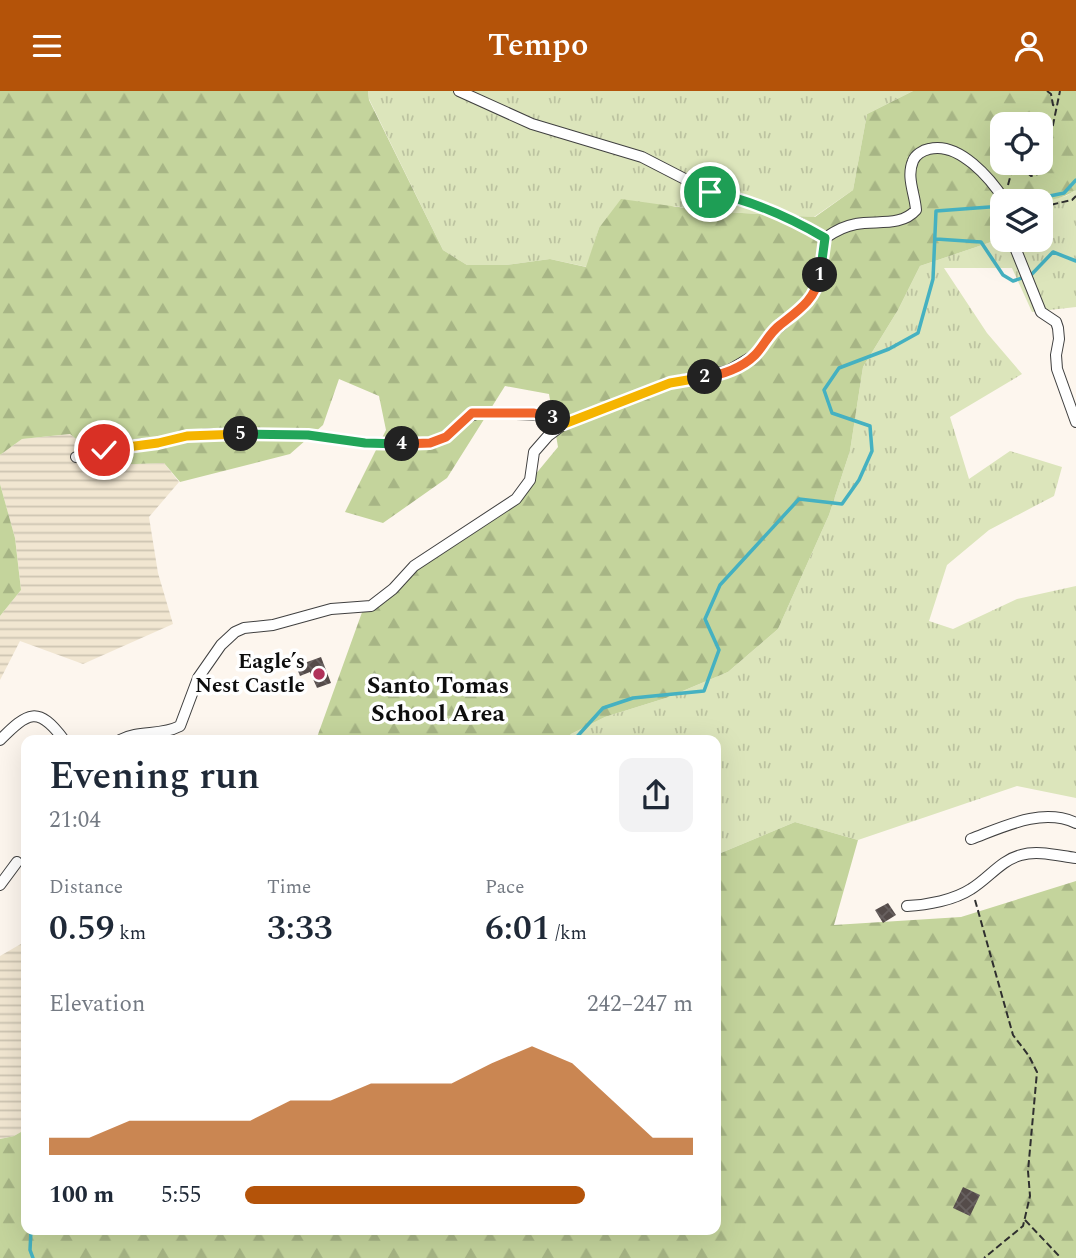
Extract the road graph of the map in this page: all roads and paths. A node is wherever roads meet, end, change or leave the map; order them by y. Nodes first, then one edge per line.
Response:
1 (459, 91) edge
2 (1048, 91) edge
3 (1060, 91) edge
4 (1057, 106) junction
5 (1053, 125) edge
6 (995, 189) edge
7 (1076, 196) edge
8 (1053, 204) edge
9 (825, 238) junction
10 (1017, 252) edge
11 (1076, 422) edge
12 (564, 424) junction
13 (76, 457) dead end
14 (60, 735) edge
15 (135, 735) edge
16 (0, 740) edge
17 (1076, 823) edge
18 (971, 839) dead end
19 (1076, 858) edge
20 (17, 862) dead end
21 (0, 885) edge
22 (971, 889) junction
23 (907, 906) dead end
24 (1024, 1220) junction
25 (984, 1258) edge
26 (1061, 1258) edge

1 - 9 street
2 - 4 path
3 - 4 path
4 - 5 path
6 - 9 street
7 - 8 path
9 - 12 street
10 - 11 street
12 - 13 street
12 - 15 street
14 - 16 street
17 - 18 street
19 - 22 street
20 - 21 street
22 - 23 street
22 - 24 path
24 - 25 path
24 - 26 path

